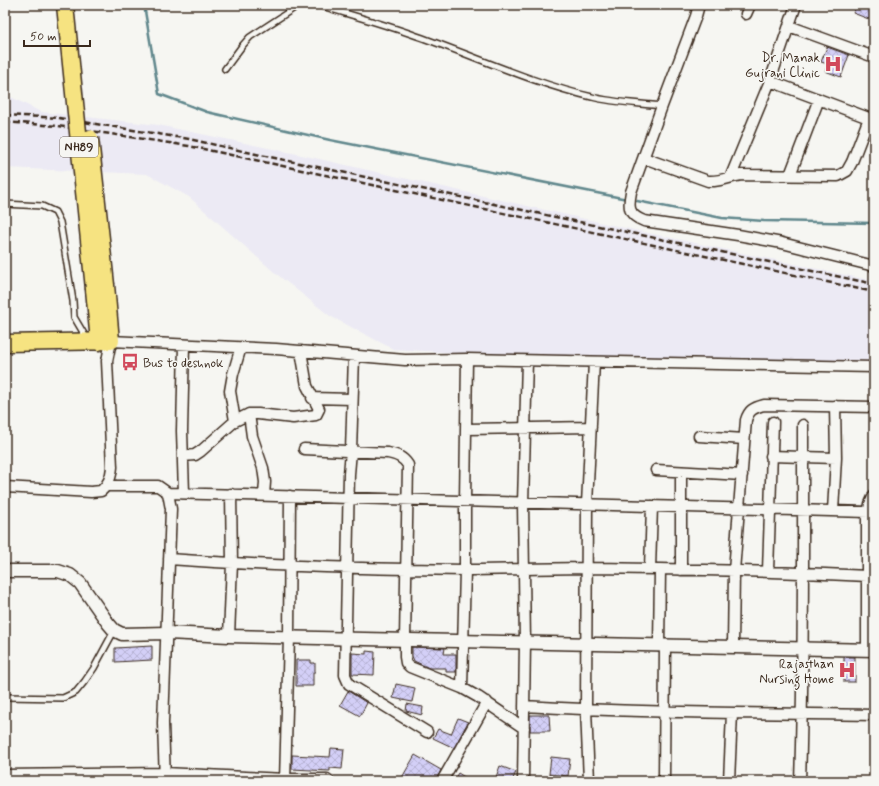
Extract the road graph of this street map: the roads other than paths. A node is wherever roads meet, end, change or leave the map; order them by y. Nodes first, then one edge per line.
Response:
1 (65, 5) edge
2 (76, 5) edge
3 (303, 5) edge
4 (318, 5) edge
5 (699, 5) edge
6 (796, 5) edge
7 (789, 26) junction
8 (874, 57) edge
9 (224, 69) dead end
10 (770, 81) junction
11 (819, 99) junction
12 (662, 106) junction
13 (872, 119) edge
14 (644, 158) junction
15 (790, 175) junction
16 (730, 176) junction
17 (5, 204) edge
18 (874, 266) edge
19 (100, 287) junction
20 (99, 342) junction
21 (5, 343) edge
22 (184, 345) junction
23 (241, 348) junction
24 (302, 351) junction
25 (354, 356) junction
26 (467, 360) junction
27 (527, 361) junction
28 (594, 362) junction
29 (874, 367) edge
30 (312, 398) junction
31 (352, 399) junction
32 (835, 406) junction
33 (874, 407) edge
34 (249, 414) junction
35 (234, 421) junction
36 (773, 422) dead end
37 (803, 425) dead end
38 (591, 427) junction
39 (526, 428) junction
40 (466, 429) junction
41 (699, 436) dead end
42 (744, 439) junction
43 (304, 449) dead end
44 (351, 451) junction
45 (183, 456) junction
46 (771, 456) junction
47 (803, 457) junction
48 (836, 458) junction
49 (656, 470) dead end
50 (681, 472) junction
51 (742, 475) junction
52 (107, 486) junction
53 (5, 487) edge
54 (168, 493) junction
55 (184, 493) junction
56 (231, 494) junction
57 (264, 495) junction
58 (290, 496) junction
59 (348, 498) junction
60 (408, 499) junction
61 (464, 501) junction
62 (523, 503) junction
63 (586, 504) junction
64 (872, 504) edge
65 (652, 506) junction
66 (680, 507) junction
67 (739, 509) junction
68 (769, 510) junction
69 (802, 510) junction
70 (833, 511) junction
71 (871, 539) edge
72 (169, 559) junction
73 (232, 563) junction
74 (289, 565) junction
75 (347, 567) junction
76 (406, 568) junction
77 (524, 568) junction
78 (587, 568) junction
79 (650, 569) junction
80 (465, 570) junction
81 (660, 570) junction
82 (681, 570) junction
83 (5, 571) edge
84 (734, 571) junction
85 (768, 571) junction
86 (803, 572) junction
87 (867, 576) junction
88 (114, 630) junction
89 (167, 633) junction
90 (229, 636) junction
91 (289, 637) junction
92 (345, 638) junction
93 (405, 640) junction
94 (463, 641) junction
95 (525, 642) junction
96 (586, 643) junction
97 (662, 646) junction
98 (733, 647) junction
99 (803, 649) junction
100 (871, 650) edge
101 (462, 688) junction
102 (5, 698) edge
103 (487, 702) junction
104 (524, 706) junction
105 (586, 709) junction
106 (664, 712) junction
107 (732, 713) junction
108 (802, 714) junction
109 (874, 715) edge
110 (524, 728) junction
111 (427, 732) dead end
112 (5, 775) edge
113 (96, 777) edge
114 (165, 777) edge
115 (227, 779) edge
116 (285, 780) edge
117 (329, 781) edge
118 (442, 781) edge
119 (523, 781) edge
120 (589, 781) edge
121 (664, 781) edge
122 (729, 781) edge
123 (800, 781) edge

1 - 19 main road, NH89, bridge
2 - 19 main road, NH89, bridge
3 - 9 lane
4 - 12 lane
5 - 12 street
6 - 7 street
7 - 8 street
7 - 10 street
10 - 11 street
10 - 16 street
11 - 13 street
11 - 15 street
12 - 14 street
13 - 15 street
14 - 16 street
14 - 18 street
15 - 16 street
17 - 20 lane
19 - 20 main road, NH89
20 - 21 main road
20 - 22 street
20 - 52 street
22 - 23 street
22 - 45 street
23 - 24 street
23 - 35 street
24 - 25 street
24 - 30 street
25 - 26 street
25 - 31 street
26 - 27 street
26 - 40 street
27 - 28 street
27 - 39 street
28 - 29 street
28 - 38 street
30 - 31 street
30 - 34 street
31 - 44 street
32 - 33 street
32 - 42 street
32 - 48 street
34 - 35 street
34 - 57 street
35 - 45 street
36 - 46 street
37 - 47 street
38 - 39 street
38 - 63 street
39 - 40 street
39 - 62 street
40 - 61 street
41 - 42 street
42 - 51 street
43 - 44 street
44 - 59 street
44 - 60 street
45 - 55 street
46 - 47 street
46 - 68 street
47 - 48 street
47 - 69 street
48 - 70 street
49 - 50 street
50 - 51 street
50 - 66 street
51 - 67 street
52 - 53 street
52 - 54 street
54 - 55 street
54 - 72 street
55 - 56 street
56 - 57 street
56 - 73 street
57 - 58 street
58 - 59 street
58 - 74 street
59 - 60 street
59 - 75 street
60 - 61 street
60 - 76 street
61 - 62 street
61 - 80 street
62 - 63 street
62 - 77 street
63 - 65 street
63 - 78 street
64 - 70 street
64 - 71 street
65 - 66 street
65 - 79 street
66 - 67 street
66 - 82 street
67 - 68 street
67 - 84 street
68 - 69 street
68 - 85 street
69 - 70 street
69 - 86 street
71 - 87 street
72 - 73 street
72 - 89 street
73 - 74 street
73 - 90 street
74 - 75 street
74 - 91 street
75 - 76 street
75 - 92 street
76 - 80 street
76 - 93 street
77 - 78 street
77 - 80 street
77 - 95 street
78 - 79 street
78 - 96 street
79 - 81 street
80 - 94 street
81 - 82 street
81 - 97 street
82 - 84 street
83 - 88 street
84 - 85 street
84 - 98 street
85 - 86 street
86 - 87 street
86 - 99 street
87 - 100 street
88 - 89 street
88 - 102 lane
89 - 90 street
89 - 114 street
90 - 91 street
91 - 92 street
91 - 116 street
92 - 93 street
92 - 111 street
93 - 94 street
93 - 101 street
94 - 95 street
94 - 101 street
95 - 96 street
95 - 104 street
96 - 97 street
96 - 105 street
97 - 98 street
97 - 106 street
98 - 99 street
99 - 100 street
99 - 108 street
101 - 103 street
103 - 110 street
103 - 118 street
104 - 105 street
104 - 110 street
105 - 106 street
105 - 120 street
106 - 107 street
106 - 121 street
107 - 108 street
107 - 122 street
108 - 109 street
108 - 123 street
110 - 119 street
112 - 113 street
113 - 114 street
114 - 115 street
115 - 116 street
116 - 117 street

